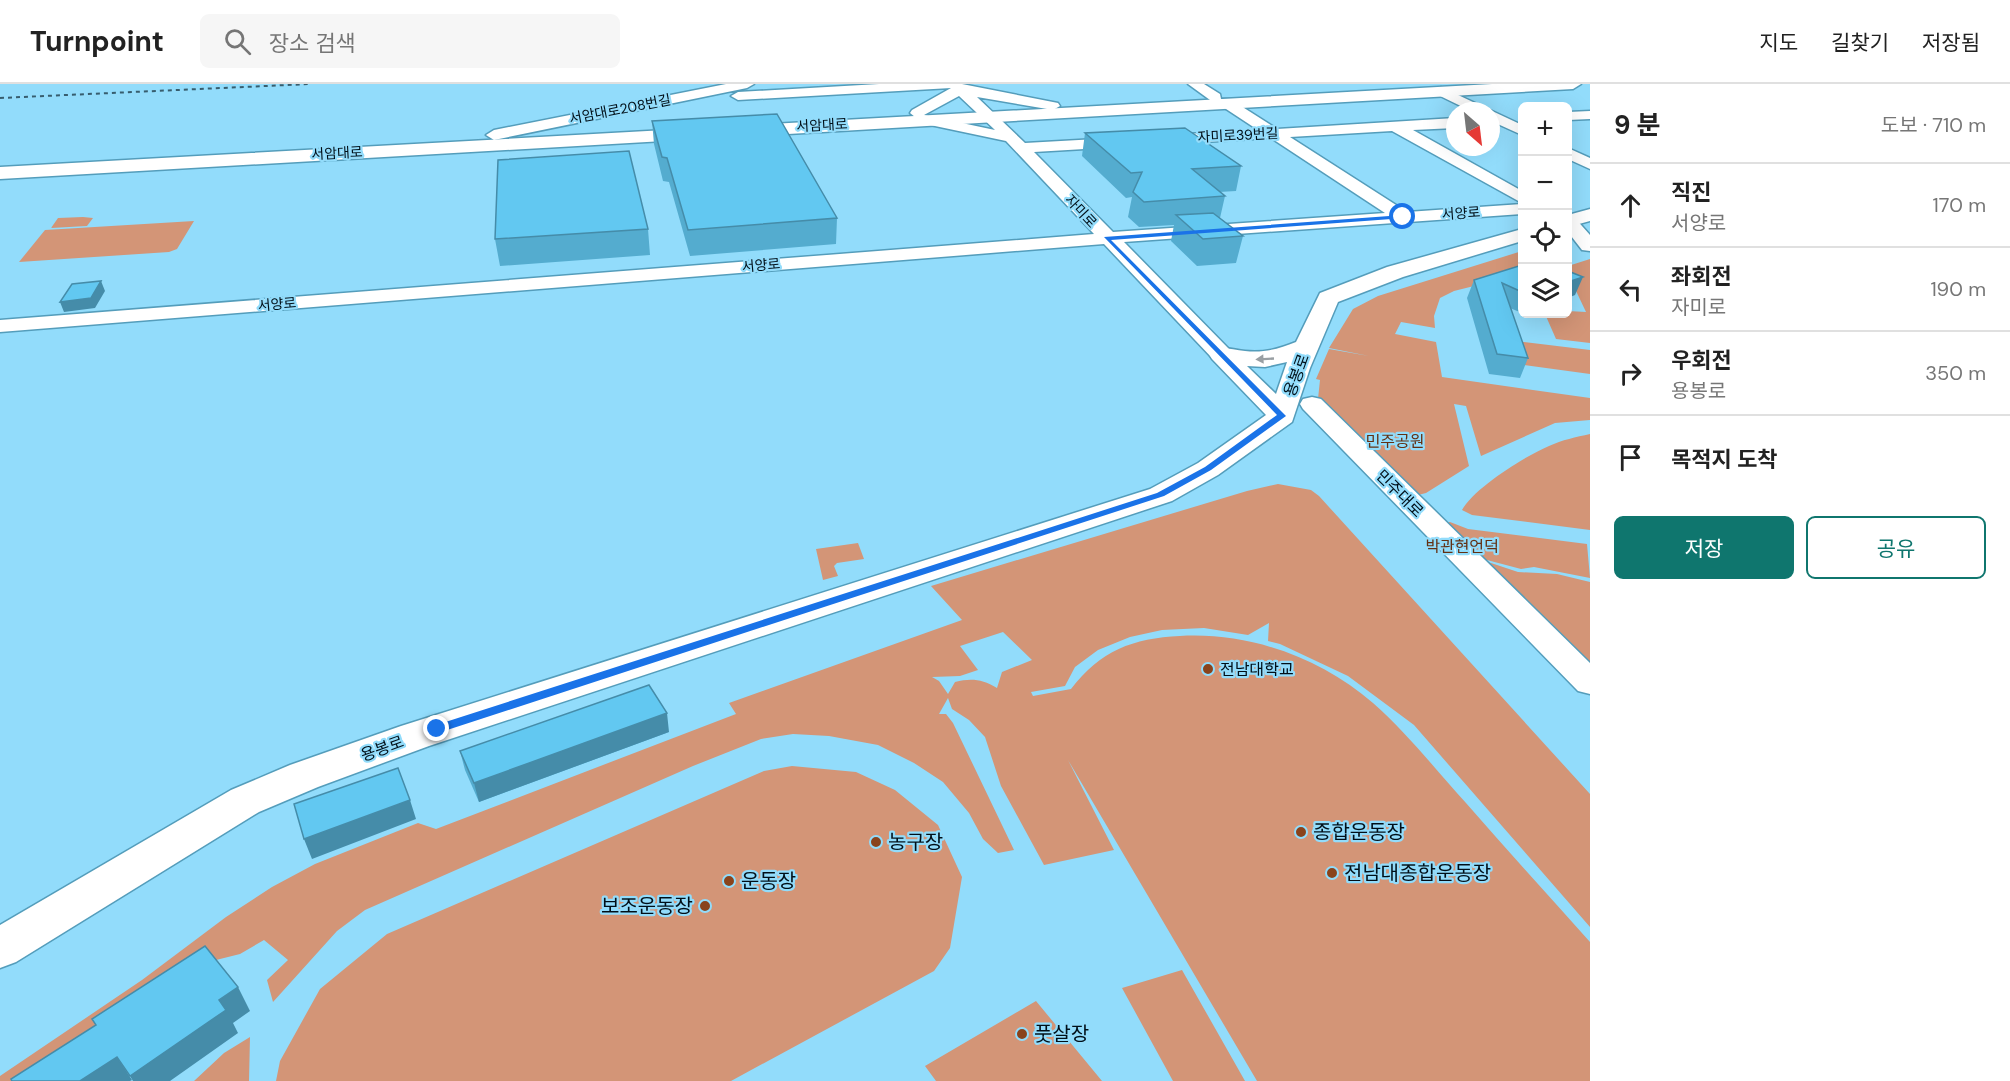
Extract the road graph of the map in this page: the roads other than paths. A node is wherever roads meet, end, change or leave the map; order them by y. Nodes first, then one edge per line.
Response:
1 (1195, 84) edge
2 (1463, 84) edge
3 (1573, 84) edge
4 (957, 86) edge
5 (1430, 87) edge
6 (739, 89) edge
7 (1220, 99) junction
8 (1462, 102) edge
9 (1054, 109) junction
10 (985, 112) junction
11 (919, 116) junction
12 (750, 117) junction
13 (1500, 119) edge
14 (1518, 119) edge
15 (1500, 121) edge
16 (1446, 124) edge
17 (1396, 127) junction
18 (1518, 128) edge
19 (1274, 133) junction
20 (494, 135) junction
21 (1016, 143) junction
22 (1572, 155) edge
23 (0, 164) edge
24 (1590, 164) edge
25 (71, 169) junction
26 (0, 173) edge
27 (0, 186) edge
28 (1518, 196) edge
29 (1518, 209) edge
30 (1403, 217) junction
31 (1573, 222) edge
32 (1518, 237) edge
33 (1107, 238) junction
34 (1572, 245) edge
35 (1590, 246) edge
36 (0, 326) edge
37 (1306, 346) junction
38 (1221, 354) junction
39 (1297, 410) junction
40 (1590, 683) edge
41 (0, 948) edge

1 - 7 street
2 - 5 main road, 서암대로
3 - 5 main road, 서암대로
4 - 6 street, 서암대로208번길
4 - 9 street, 서암대로208번길
4 - 10 street, 자미로
4 - 11 street
5 - 7 main road, 서암대로
5 - 8 street
6 - 12 street
6 - 20 street, 서암대로208번길
7 - 9 main road, 서암대로
7 - 19 street
9 - 10 main road, 서암대로
9 - 21 street
10 - 11 main road, 서암대로
10 - 21 street, 자미로
11 - 12 main road, 서암대로
11 - 21 street, 자미로39번길
11 - 25 main road, 서암대로
12 - 20 main road, 서암대로
13 - 14 street
15 - 18 street
16 - 17 street, 자미로39번길
17 - 19 street, 자미로39번길
17 - 28 street
19 - 21 street, 자미로39번길
19 - 30 street
20 - 23 main road, 서암대로
21 - 33 street, 자미로
22 - 24 street
25 - 26 main road, 서암대로
25 - 27 main road
29 - 30 street, 서양로
30 - 33 street, 서양로
31 - 35 street
32 - 37 main road, 용봉로
33 - 36 street, 서양로
33 - 38 street, 자미로
34 - 35 street
37 -> 38 main road
37 - 39 main road, 용봉로
38 - 39 main road, 자미로
39 - 40 street, 민주대로
39 - 41 main road, 용봉로

